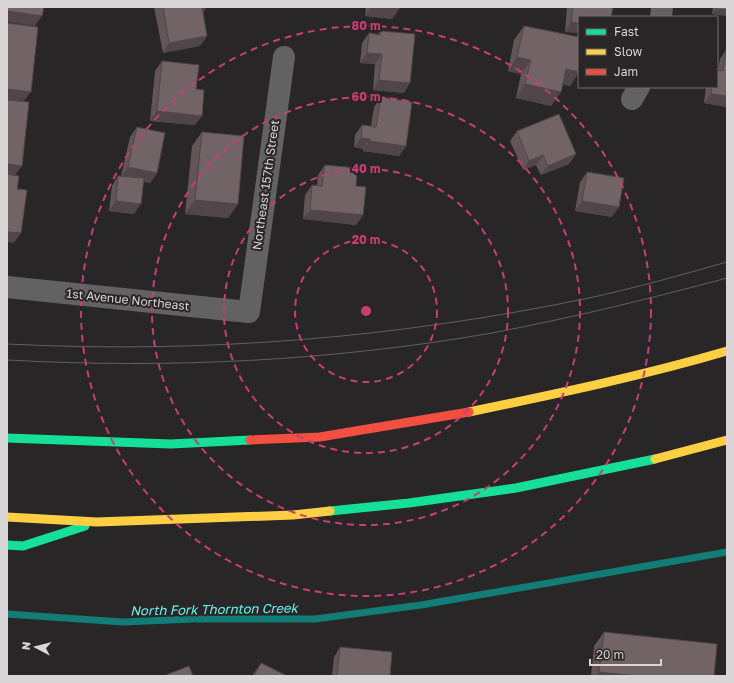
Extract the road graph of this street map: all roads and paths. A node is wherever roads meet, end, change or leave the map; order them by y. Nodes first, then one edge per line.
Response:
1 (284, 57) dead end
2 (7, 287) edge
3 (249, 312) joint
4 (727, 351) edge
5 (7, 438) edge
6 (727, 440) edge
7 (7, 517) edge
8 (97, 522) junction
9 (7, 545) edge

1 - 3 street, Northeast 157th Street
2 - 3 street, 1st Avenue Northeast
4 - 5 highway
6 - 8 highway
7 - 8 highway
8 - 9 highway

